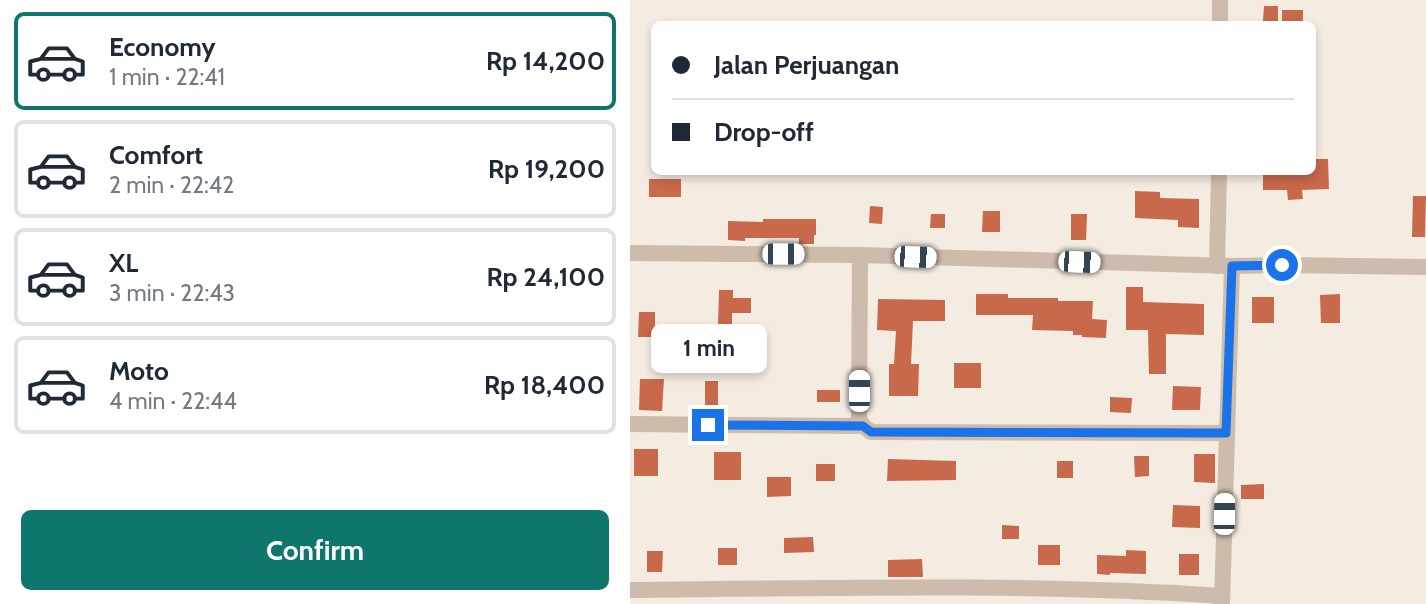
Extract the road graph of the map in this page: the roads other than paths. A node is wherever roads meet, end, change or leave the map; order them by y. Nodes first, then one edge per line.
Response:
1 (1220, 0) edge
2 (1220, 21) edge
3 (1219, 175) edge
4 (630, 253) edge
5 (860, 255) junction
6 (1224, 266) junction
7 (1426, 267) edge
8 (630, 424) edge
9 (863, 426) junction
10 (1226, 433) junction
11 (630, 590) edge
12 (1222, 600) edge

1 - 2 street
3 - 6 street
4 - 5 street
5 - 6 street
5 - 9 street
6 - 7 street
6 - 10 street
8 - 9 street
9 - 10 street
10 - 12 street
11 - 12 street

